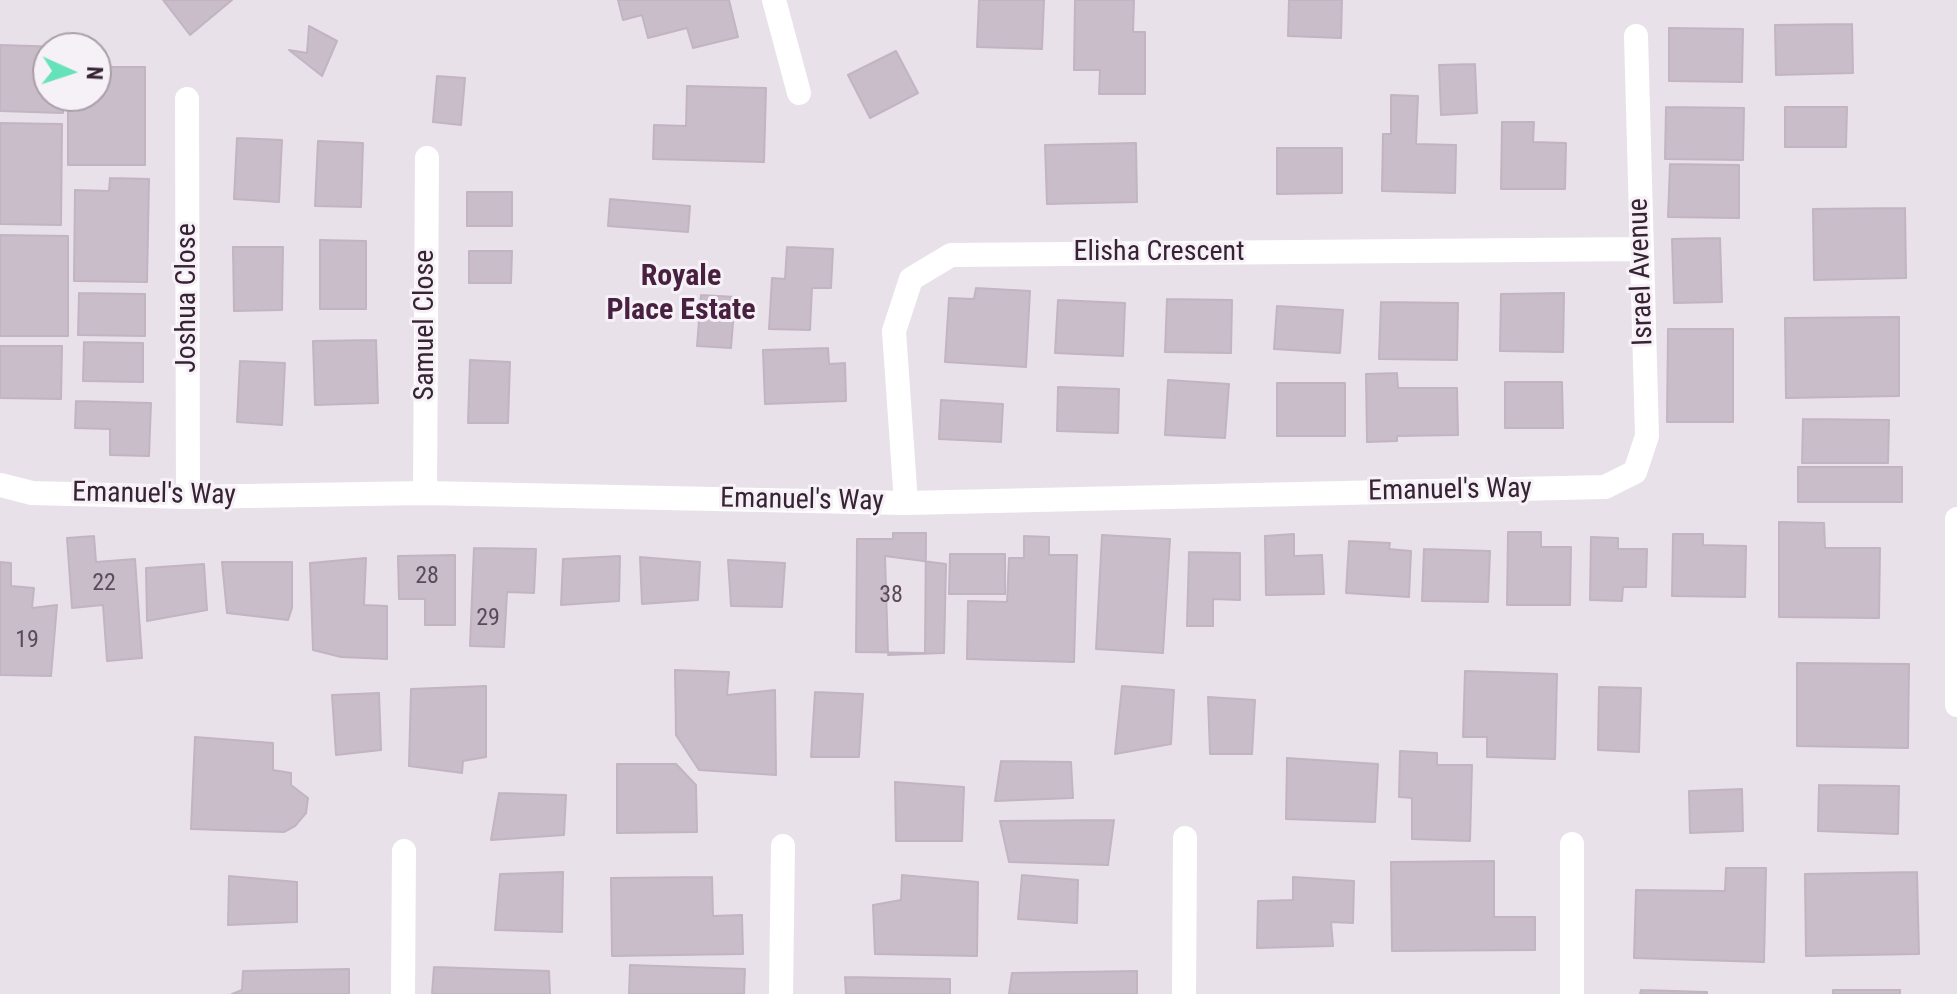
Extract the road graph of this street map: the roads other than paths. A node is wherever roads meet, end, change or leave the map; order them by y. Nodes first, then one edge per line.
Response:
1 (774, 0) edge
2 (1636, 36) dead end
3 (799, 93) dead end
4 (187, 99) dead end
5 (427, 158) dead end
6 (1641, 249) junction
7 (0, 485) edge
8 (1605, 487) joint
9 (425, 493) junction
10 (188, 497) junction
11 (906, 503) junction
12 (1957, 519) edge
13 (1956, 566) edge
14 (1957, 705) edge
15 (1185, 838) dead end
16 (1572, 844) dead end
17 (783, 846) dead end
18 (404, 851) dead end
19 (403, 994) edge
20 (781, 994) edge
21 (1184, 994) edge
22 (1572, 994) edge

1 - 3 street
2 - 6 street, Israel Avenue
4 - 10 street, Joshua Close
5 - 9 street, Samuel Close
6 - 8 street, Israel Avenue
6 - 11 street, Elisha Crescent
7 - 10 street, Emanuel's Way
8 - 11 street, Emanuel's Way
9 - 10 street, Emanuel's Way
9 - 11 street, Emanuel's Way
12 - 13 street
13 - 14 street
15 - 21 street
16 - 22 street
17 - 20 street
18 - 19 street

